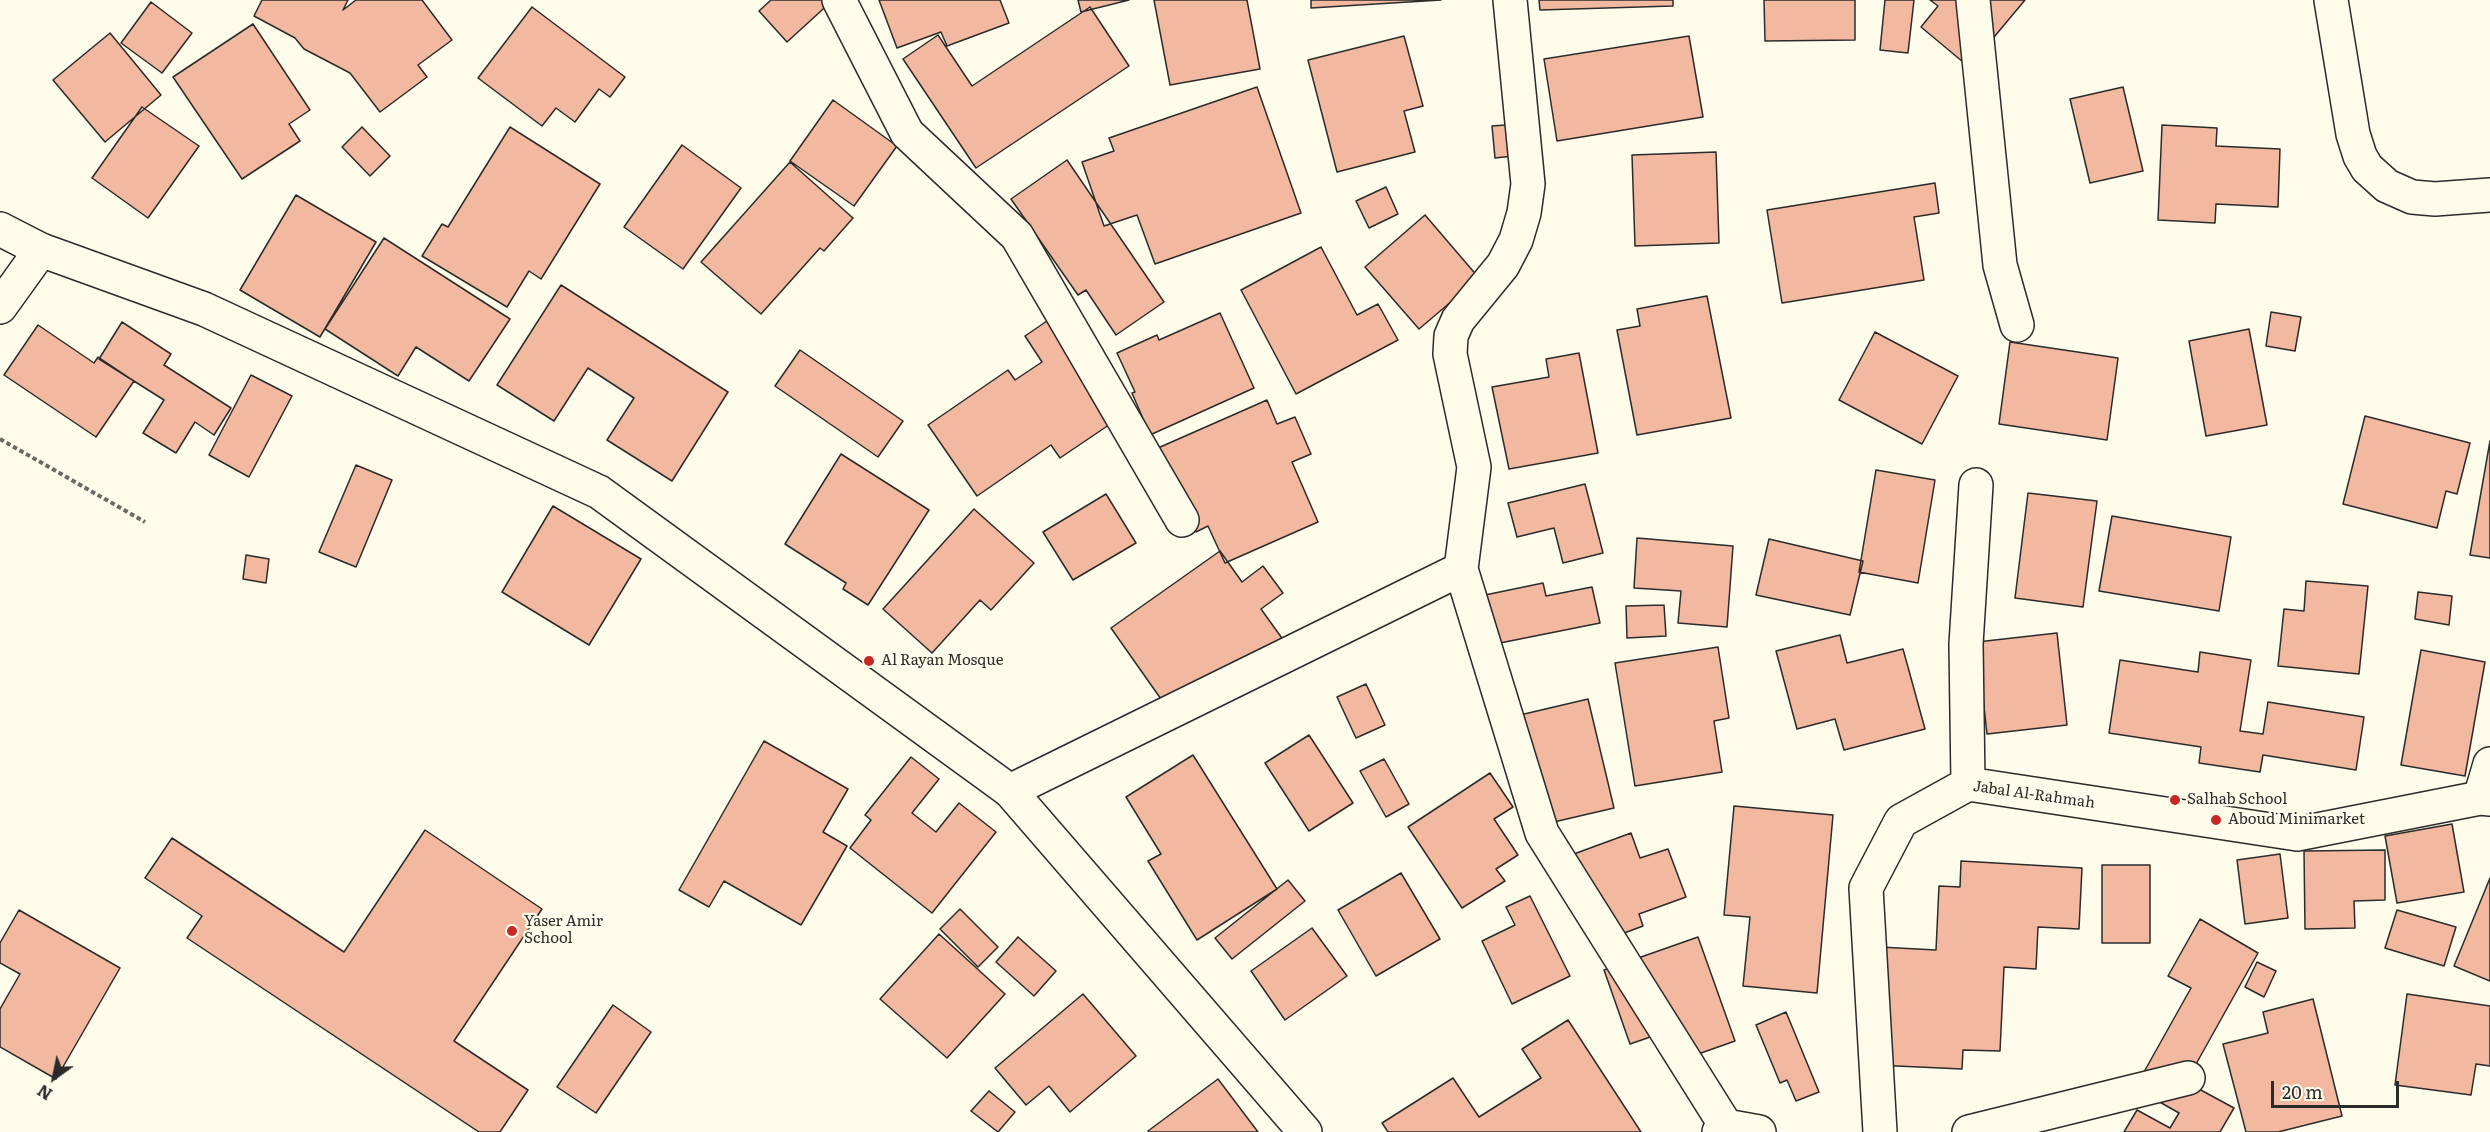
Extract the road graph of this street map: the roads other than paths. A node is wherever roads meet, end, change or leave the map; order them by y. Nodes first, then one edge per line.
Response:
1 (839, 0) edge
2 (1510, 0) edge
3 (1973, 0) edge
4 (2331, 0) edge
5 (2490, 195) edge
6 (0, 229) edge
7 (41, 250) junction
8 (0, 307) edge
9 (2017, 325) dead end
10 (1976, 485) dead end
11 (1182, 520) dead end
12 (1461, 568) junction
13 (2490, 764) edge
14 (1968, 784) junction
15 (1010, 791) junction
16 (2485, 798) edge
17 (2188, 1078) dead end
18 (1722, 1129) edge
19 (1305, 1132) edge
20 (1759, 1132) edge
21 (1880, 1132) edge
22 (1969, 1132) edge

1 - 11 street
2 - 12 street
3 - 9 street
4 - 5 street
6 - 7 street
7 - 8 street
7 - 15 street
10 - 14 street
12 - 15 street
12 - 18 street
13 - 16 street
14 - 16 street, Jabal Al-Rahmah
14 - 21 street, Jabal Al-Rahmah
15 - 19 street
17 - 22 street
18 - 20 street

